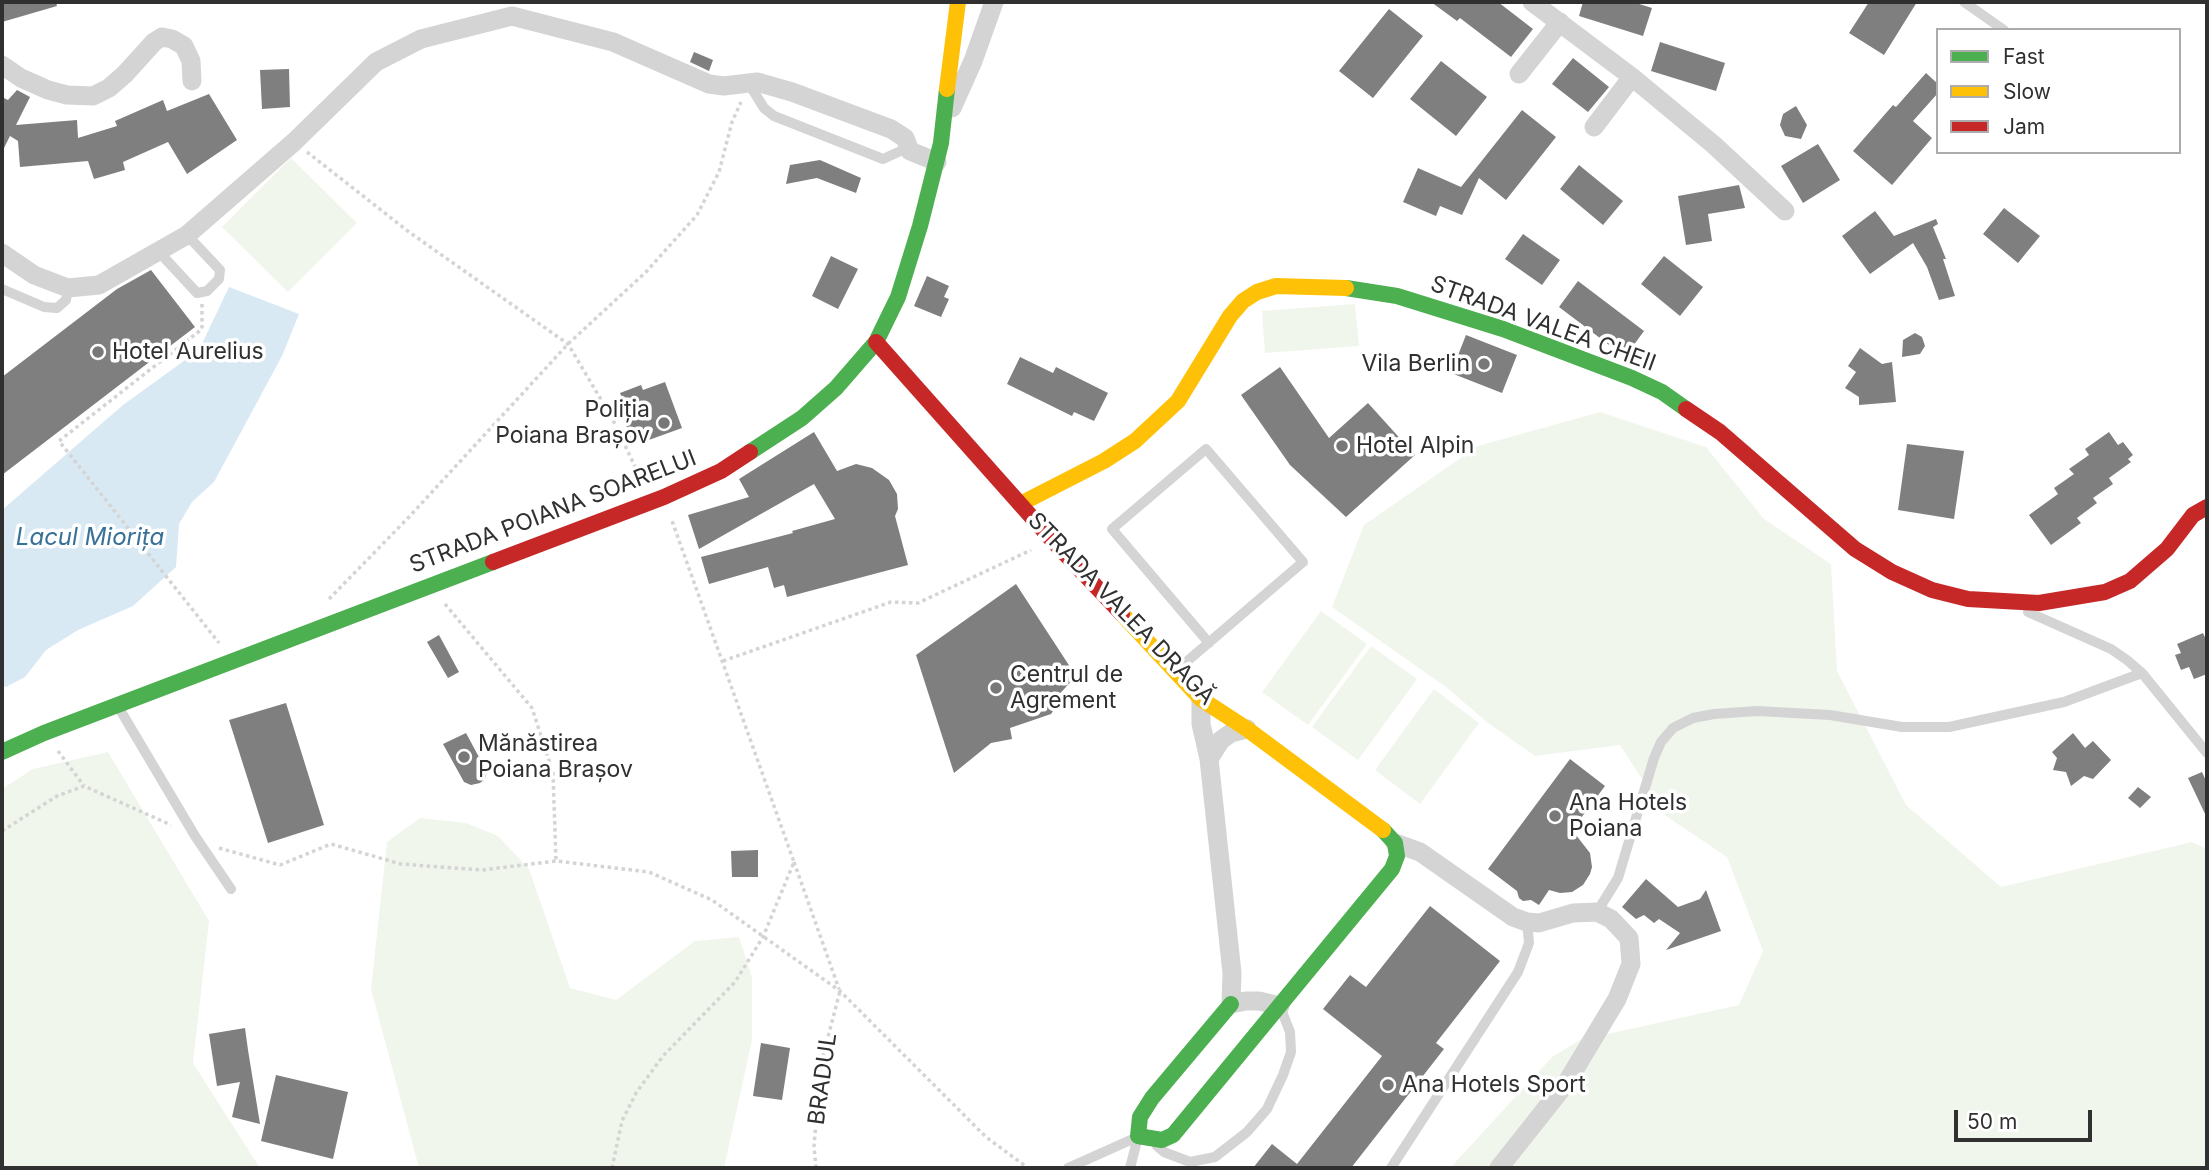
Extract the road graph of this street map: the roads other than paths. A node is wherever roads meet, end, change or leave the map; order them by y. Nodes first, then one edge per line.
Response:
1 (958, 2) edge
2 (994, 2) edge
3 (1532, 2) edge
4 (1964, 2) edge
5 (1560, 22) junction
6 (2001, 28) edge
7 (2, 65) edge
8 (1519, 74) dead end
9 (1632, 77) junction
10 (192, 80) dead end
11 (752, 88) junction
12 (944, 125) junction
13 (1594, 127) dead end
14 (908, 150) junction
15 (937, 162) junction
16 (1785, 211) dead end
17 (187, 235) junction
18 (159, 252) junction
19 (2, 253) edge
20 (68, 288) junction
21 (2, 289) edge
22 (876, 342) junction
23 (1020, 504) junction
24 (2207, 507) edge
25 (2003, 602) junction
26 (1209, 643) junction
27 (1175, 671) junction
28 (2142, 673) junction
29 (1201, 699) junction
30 (117, 705) junction
31 (1247, 729) junction
32 (2, 752) edge
33 (2207, 753) edge
34 (1209, 759) junction
35 (1395, 843) junction
36 (231, 889) dead end
37 (1597, 912) junction
38 (1527, 922) junction
39 (1231, 1004) junction
40 (1280, 1006) junction
41 (1145, 1138) junction
42 (1068, 1168) edge
43 (1130, 1168) edge
44 (1391, 1168) edge
45 (1499, 1168) edge

1 - 12 street, STRADA POIANA SOARELUI
2 - 12 street
3 - 5 street
4 - 6 lane
5 - 8 street
5 - 9 street
7 - 10 street
9 - 13 street
9 - 16 street
11 - 14 street
11 - 14 lane
11 - 17 street
12 - 15 street, STRADA POIANA SOARELUI
14 - 15 street
15 - 22 street, STRADA POIANA SOARELUI
17 - 18 street
17 - 18 lane
18 - 20 street
19 - 20 street
20 - 21 lane
22 - 23 street, STRADA VALEA DRAGĂ
22 - 30 street, STRADA POIANA SOARELUI
23 - 25 street, STRADA VALEA CHEII
23 - 27 street, STRADA VALEA DRAGĂ
24 - 25 street, STRADA VALEA CHEII
25 - 28 lane
26 - 26 lane
26 - 27 lane
27 - 29 street, STRADA VALEA DRAGĂ
28 - 33 lane
28 - 37 lane
29 - 31 street, STRADA VALEA DRAGĂ
29 - 34 street
30 - 32 street, STRADA POIANA SOARELUI
30 - 36 lane
31 - 34 street
31 - 35 street, STRADA VALEA DRAGĂ
34 - 39 street
35 - 38 street, STRADA VALEA DRAGĂ
35 - 40 street
37 - 38 street
37 - 45 street
38 - 44 lane
39 - 40 street
39 - 41 street
40 - 41 street
40 - 41 lane
41 - 42 lane
41 - 43 lane

